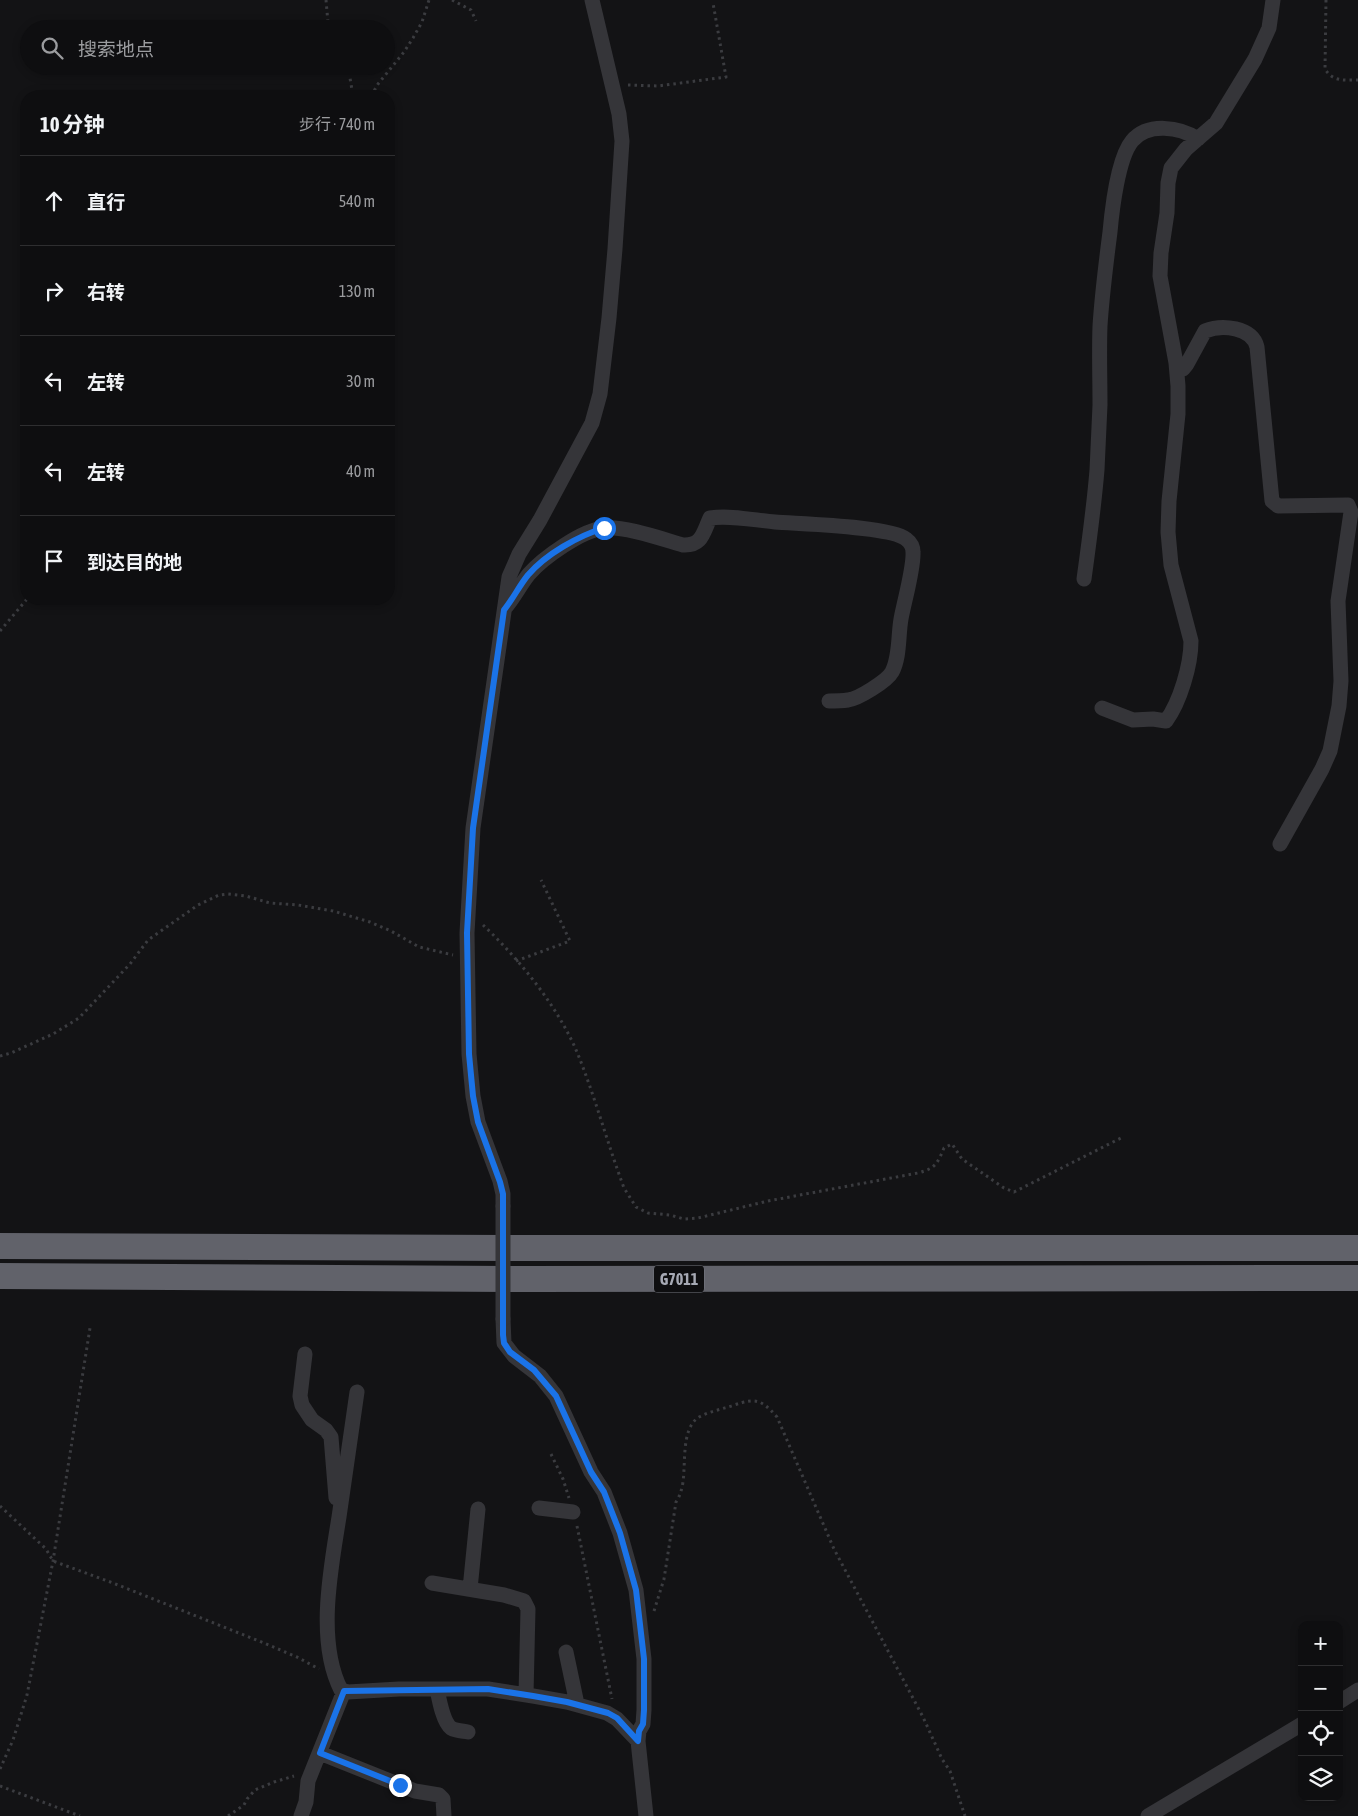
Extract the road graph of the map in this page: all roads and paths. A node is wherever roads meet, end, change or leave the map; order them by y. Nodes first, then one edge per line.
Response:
1 (326, 0) edge
2 (429, 0) edge
3 (452, 0) edge
4 (592, 0) edge
5 (1273, 0) edge
6 (1326, 0) edge
7 (713, 3) dead end
8 (328, 20) edge
9 (476, 21) dead end
10 (395, 63) edge
11 (350, 75) edge
12 (385, 75) edge
13 (1358, 80) edge
14 (612, 85) junction
15 (352, 90) edge
16 (374, 90) edge
17 (1198, 139) junction
18 (1177, 370) junction
19 (1084, 579) dead end
20 (22, 605) edge
21 (504, 610) junction
22 (0, 631) edge
23 (828, 701) dead end
24 (1102, 708) dead end
25 (1280, 844) dead end
26 (541, 880) dead end
27 (468, 911) junction
28 (467, 961) junction
29 (516, 961) junction
30 (0, 1056) edge
31 (1122, 1138) dead end
32 (0, 1246) edge
33 (1358, 1248) edge
34 (0, 1276) edge
35 (1358, 1278) edge
36 (90, 1328) dead end
37 (305, 1354) dead end
38 (357, 1392) dead end
39 (551, 1454) dead end
40 (0, 1506) edge
41 (539, 1508) dead end
42 (478, 1509) dead end
43 (339, 1512) junction
44 (573, 1512) junction
45 (53, 1562) junction
46 (432, 1583) dead end
47 (470, 1589) junction
48 (641, 1629) junction
49 (566, 1652) dead end
50 (335, 1677) junction
51 (437, 1689) junction
52 (1358, 1690) edge
53 (344, 1691) junction
54 (526, 1695) junction
55 (1343, 1699) edge
56 (577, 1704) junction
57 (617, 1718) junction
58 (1298, 1726) edge
59 (468, 1732) dead end
60 (638, 1741) junction
61 (320, 1753) junction
62 (0, 1769) edge
63 (311, 1772) junction
64 (0, 1786) edge
65 (80, 1816) edge
66 (228, 1816) edge
67 (301, 1816) edge
68 (444, 1816) edge
69 (646, 1816) edge
70 (966, 1816) edge
71 (1148, 1816) edge

1 - 8 path
2 - 10 path
3 - 9 path
4 - 14 street
5 - 17 street
6 - 13 path
7 - 14 path
11 - 15 path
12 - 16 path
14 - 21 street
17 - 18 street
17 - 19 street
18 - 24 street
18 - 25 street
20 - 22 path
21 - 23 street
21 - 27 street
26 - 29 path
27 - 28 street
27 - 29 path
28 - 30 path
28 - 48 street, bridge
29 - 31 path
32 - 33 highway, G7011
34 - 35 highway, G7011
36 - 45 path
37 - 43 street
38 - 43 street
39 - 44 path
40 - 45 path
41 - 44 street
42 - 47 street
43 - 50 street
44 - 57 path
45 - 50 path
45 - 62 path
46 - 47 street
47 - 54 street
48 - 60 street
48 - 70 path
49 - 56 street
50 - 53 street
51 - 53 street
51 - 54 street
51 - 59 street
52 - 55 street
53 - 61 street
54 - 56 street
56 - 57 street
57 - 60 street
58 - 71 street
60 - 69 street
61 - 63 street
61 - 68 street
63 - 66 path
63 - 67 street
64 - 65 path

